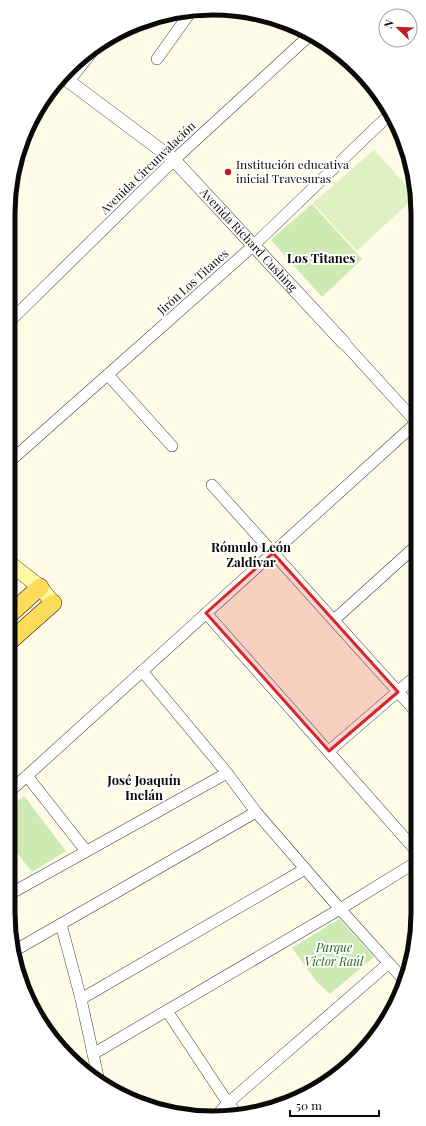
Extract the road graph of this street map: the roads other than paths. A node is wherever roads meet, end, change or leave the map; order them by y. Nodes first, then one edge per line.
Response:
1 (187, 17) edge
2 (306, 38) edge
3 (157, 59) dead end
4 (66, 79) edge
5 (386, 118) edge
6 (174, 160) junction
7 (254, 245) junction
8 (15, 316) edge
9 (344, 343) joint
10 (108, 375) junction
11 (411, 416) edge
12 (411, 427) edge
13 (172, 446) dead end
14 (15, 457) edge
15 (212, 485) dead end
16 (411, 551) edge
17 (273, 553) junction
18 (15, 567) edge
19 (40, 587) junction
20 (53, 603) joint
21 (15, 610) edge
22 (206, 613) junction
23 (334, 620) junction
24 (15, 637) edge
25 (142, 671) junction
26 (411, 680) edge
27 (398, 692) junction
28 (411, 706) edge
29 (329, 751) junction
30 (227, 773) junction
31 (27, 776) junction
32 (15, 787) edge
33 (256, 812) junction
34 (411, 845) edge
35 (86, 851) junction
36 (411, 865) edge
37 (305, 869) junction
38 (15, 890) edge
39 (340, 909) junction
40 (61, 924) junction
41 (18, 948) edge
42 (389, 963) junction
43 (400, 976) edge
44 (81, 999) junction
45 (167, 1010) junction
46 (93, 1054) junction
47 (98, 1075) edge
48 (228, 1104) junction
49 (234, 1110) edge
50 (221, 1111) edge

1 - 3 street
2 - 6 street, Avenida Circunvalación
4 - 6 street, Avenida Richard Cushing
5 - 7 street, Jirón Los Titanes
6 - 7 street, Avenida Richard Cushing
6 - 8 street, Avenida Circunvalación
7 - 9 street, Avenida Richard Cushing
7 - 10 street, Jirón Los Titanes
9 - 11 street, Avenida Richard Cushing
10 - 13 street
10 - 14 street, Jirón Los Titanes
12 - 17 street
15 - 17 street
16 - 23 street
17 - 22 street
17 - 23 street
18 - 19 main road
19 - 20 main road
19 - 21 main road
20 - 24 main road
22 - 25 street
22 - 29 street
23 - 27 street
25 - 30 street
25 - 31 street
26 - 27 street
27 - 28 street
27 - 29 street
29 - 34 street
30 - 33 street
30 - 35 street
31 - 32 street
31 - 35 street
33 - 37 street
33 - 40 street
35 - 38 street
36 - 39 street
37 - 39 street
37 - 44 street
39 - 42 street
39 - 45 street
40 - 41 street
40 - 44 street
42 - 43 street
42 - 48 street
44 - 46 street
45 - 46 street
45 - 48 street
46 - 47 street
48 - 49 street
48 - 50 street

